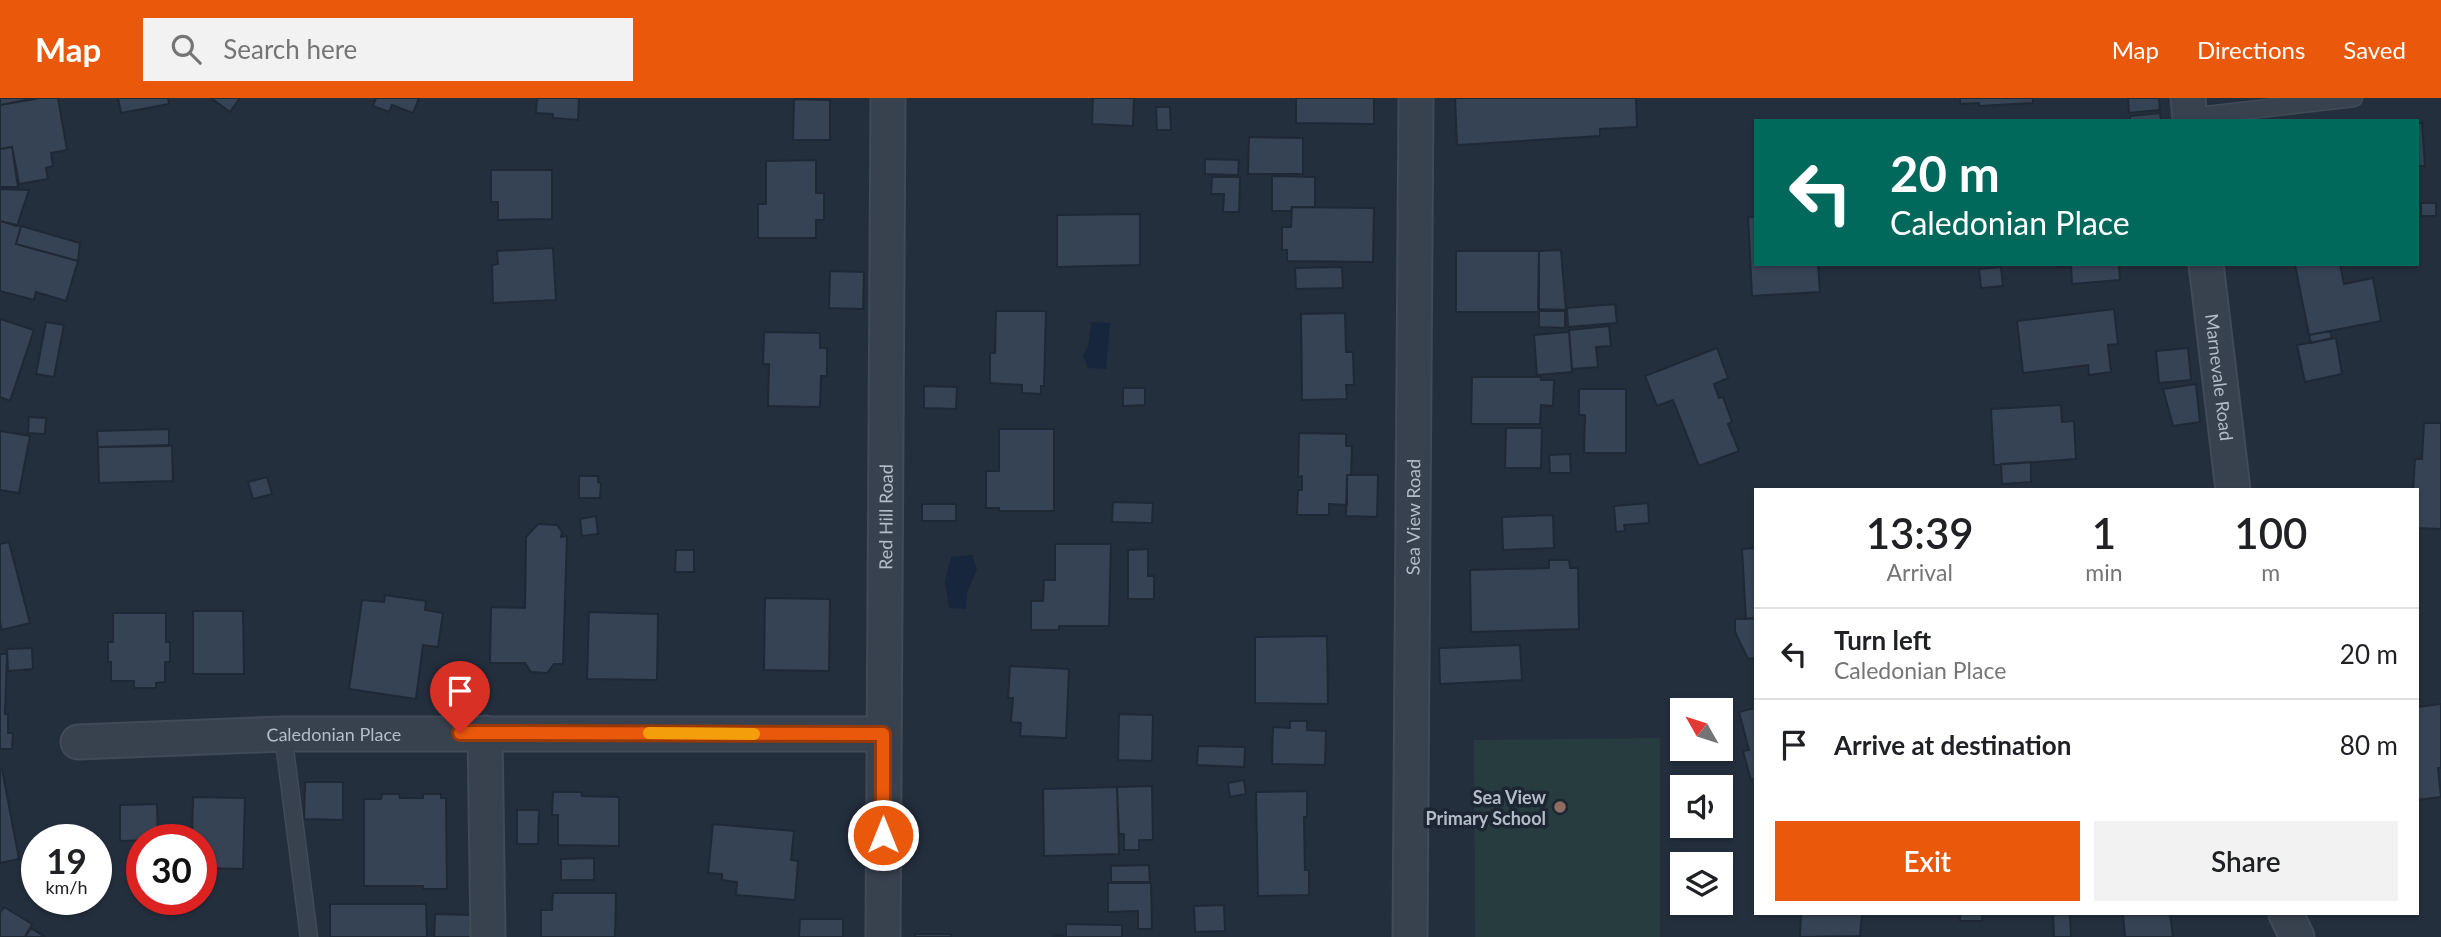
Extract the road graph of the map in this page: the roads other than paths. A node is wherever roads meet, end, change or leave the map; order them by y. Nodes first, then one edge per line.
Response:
1 (888, 98) edge
2 (1416, 98) edge
3 (2354, 98) edge
4 (2189, 112) edge
5 (2206, 266) edge
6 (2233, 488) edge
7 (485, 733) junction
8 (283, 734) junction
9 (883, 734) junction
10 (78, 742) dead end
11 (2286, 915) edge
12 (309, 937) edge
13 (488, 937) edge
14 (883, 937) edge
15 (1410, 937) edge
16 (2297, 937) edge

1 - 9 street, Red Hill Road
2 - 15 street, Sea View Road
3 - 4 lane
5 - 6 street, Marnevale Road
7 - 8 street, Caledonian Place
7 - 9 street, Caledonian Place
7 - 13 street
8 - 10 street, Caledonian Place
8 - 12 lane
9 - 14 street, Red Hill Road
11 - 16 street

